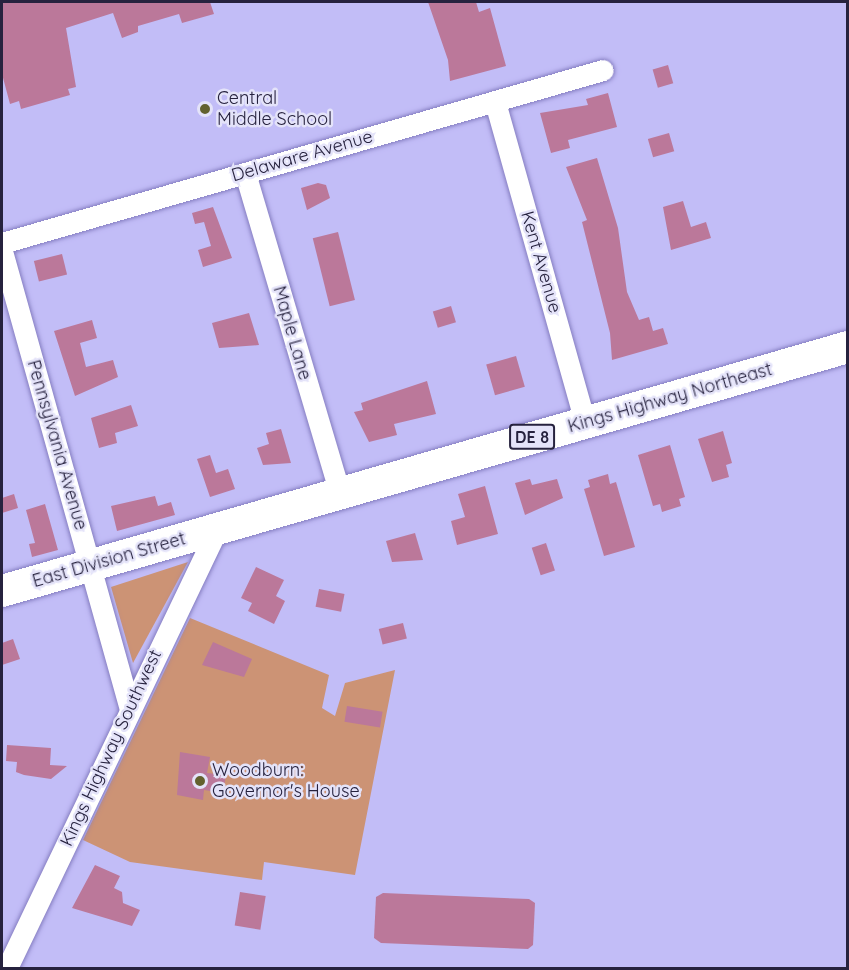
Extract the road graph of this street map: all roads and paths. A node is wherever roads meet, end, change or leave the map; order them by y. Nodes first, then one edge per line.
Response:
1 (603, 70) dead end
2 (495, 102) junction
3 (245, 172) junction
4 (2, 243) edge
5 (2, 251) edge
6 (848, 347) edge
7 (585, 422) junction
8 (340, 493) junction
9 (217, 529) junction
10 (92, 566) junction
11 (2, 591) edge
12 (130, 708) junction
13 (7, 969) edge

1 - 2 street, Delaware Avenue
2 - 3 street, Delaware Avenue
2 - 7 street, Kent Avenue
3 - 4 street, Delaware Avenue
3 - 8 street, Maple Lane
5 - 10 street, Pennsylvania Avenue
6 - 7 highway, Kings Highway Northeast / DE 8
7 - 8 highway, Kings Highway Northeast / DE 8
8 - 9 highway, Kings Highway Northeast / DE 8
9 - 10 highway, East Division Street / DE 8
9 - 12 street, Kings Highway Southwest
10 - 11 highway, East Division Street / DE 8
10 - 12 street, Pennsylvania Avenue
12 - 13 street, Kings Highway Southwest

